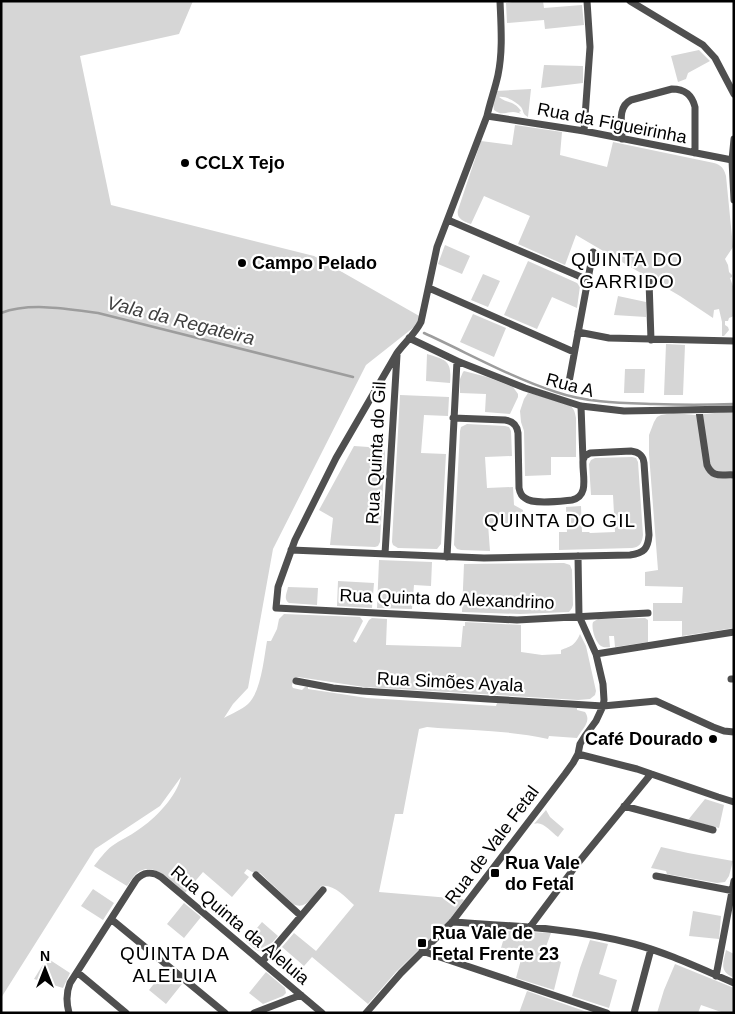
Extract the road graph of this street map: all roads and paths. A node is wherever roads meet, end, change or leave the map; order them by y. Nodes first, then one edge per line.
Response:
1 (500, 1) edge
2 (587, 1) edge
3 (630, 1) edge
4 (734, 94) edge
5 (487, 116) junction
6 (584, 131) junction
7 (622, 139) junction
8 (734, 139) edge
9 (695, 153) junction
10 (732, 160) junction
11 (734, 200) edge
12 (448, 220) junction
13 (593, 252) dead end
14 (588, 280) junction
15 (649, 281) dead end
16 (429, 288) junction
17 (578, 332) junction
18 (410, 338) junction
19 (651, 340) junction
20 (734, 341) edge
21 (574, 352) junction
22 (397, 353) junction
23 (457, 361) junction
24 (569, 382) dead end
25 (581, 406) junction
26 (734, 409) edge
27 (699, 411) junction
28 (454, 418) junction
29 (583, 466) junction
30 (734, 475) edge
31 (291, 550) junction
32 (385, 554) junction
33 (578, 556) junction
34 (447, 557) junction
35 (648, 613) dead end
36 (580, 616) junction
37 (734, 632) edge
38 (596, 654) junction
39 (296, 681) dead end
40 (603, 706) junction
41 (734, 732) edge
42 (578, 754) junction
43 (651, 774) junction
44 (734, 802) edge
45 (624, 806) junction
46 (713, 830) dead end
47 (256, 875) dead end
48 (656, 876) dead end
49 (734, 881) edge
50 (323, 890) dead end
51 (733, 891) edge
52 (301, 916) junction
53 (111, 919) junction
54 (452, 922) junction
55 (530, 927) junction
56 (651, 949) junction
57 (422, 951) junction
58 (262, 962) junction
59 (77, 972) junction
60 (716, 976) junction
61 (734, 983) edge
62 (301, 995) junction
63 (69, 1013) edge
64 (126, 1013) edge
65 (225, 1013) edge
66 (254, 1013) edge
67 (322, 1013) edge
68 (366, 1013) edge
69 (607, 1013) edge
70 (634, 1013) edge

1 - 5 street
2 - 6 street
3 - 4 street
5 - 6 street, Rua da Figueirinha
5 - 12 street
6 - 7 street, Rua da Figueirinha
7 - 9 street, Rua da Figueirinha
7 - 9 street
8 - 10 street
9 - 10 street, Rua da Figueirinha
10 - 11 street
12 - 14 street
12 - 16 street
13 - 14 street
14 - 17 street
15 - 19 street
16 - 18 street
16 - 21 street
17 - 19 street
17 - 21 street
18 - 22 street
18 - 23 street, Rua A
19 - 20 street
21 - 24 street
22 - 31 street
22 - 32 street, Rua Quinta do Gil
23 - 25 street, Rua A
23 - 28 street
25 - 27 street, Rua A
25 - 29 street
26 - 27 street, Rua A
27 - 30 street
28 - 29 street
28 - 34 street
29 - 33 street
31 - 32 street
31 - 36 street, Rua Quinta do Alexandrino
32 - 34 street
33 - 34 street
33 - 36 street
35 - 36 street, Rua Quinta do Alexandrino
36 - 38 street
37 - 38 street
38 - 40 street
39 - 40 street, Rua Simões Ayala
40 - 41 street, Rua Simões Ayala
40 - 42 street, Rua de Vale Fetal
42 - 43 street
42 - 54 street, Rua de Vale Fetal
43 - 44 street
43 - 45 street
45 - 46 street
45 - 55 street
47 - 52 street
48 - 51 street
49 - 51 street
50 - 52 street
51 - 60 street
52 - 58 street
53 - 58 street, Rua Quinta da Aleluia
53 - 59 street
53 - 65 street
54 - 55 street
54 - 57 street, Rua de Vale Fetal
55 - 56 street
56 - 60 street
56 - 70 street
57 - 68 street, Rua de Vale Fetal
57 - 69 street
58 - 62 street, Rua Quinta da Aleluia
59 - 63 street
59 - 64 street
60 - 61 street
62 - 66 street
62 - 67 street, Rua Quinta da Aleluia

